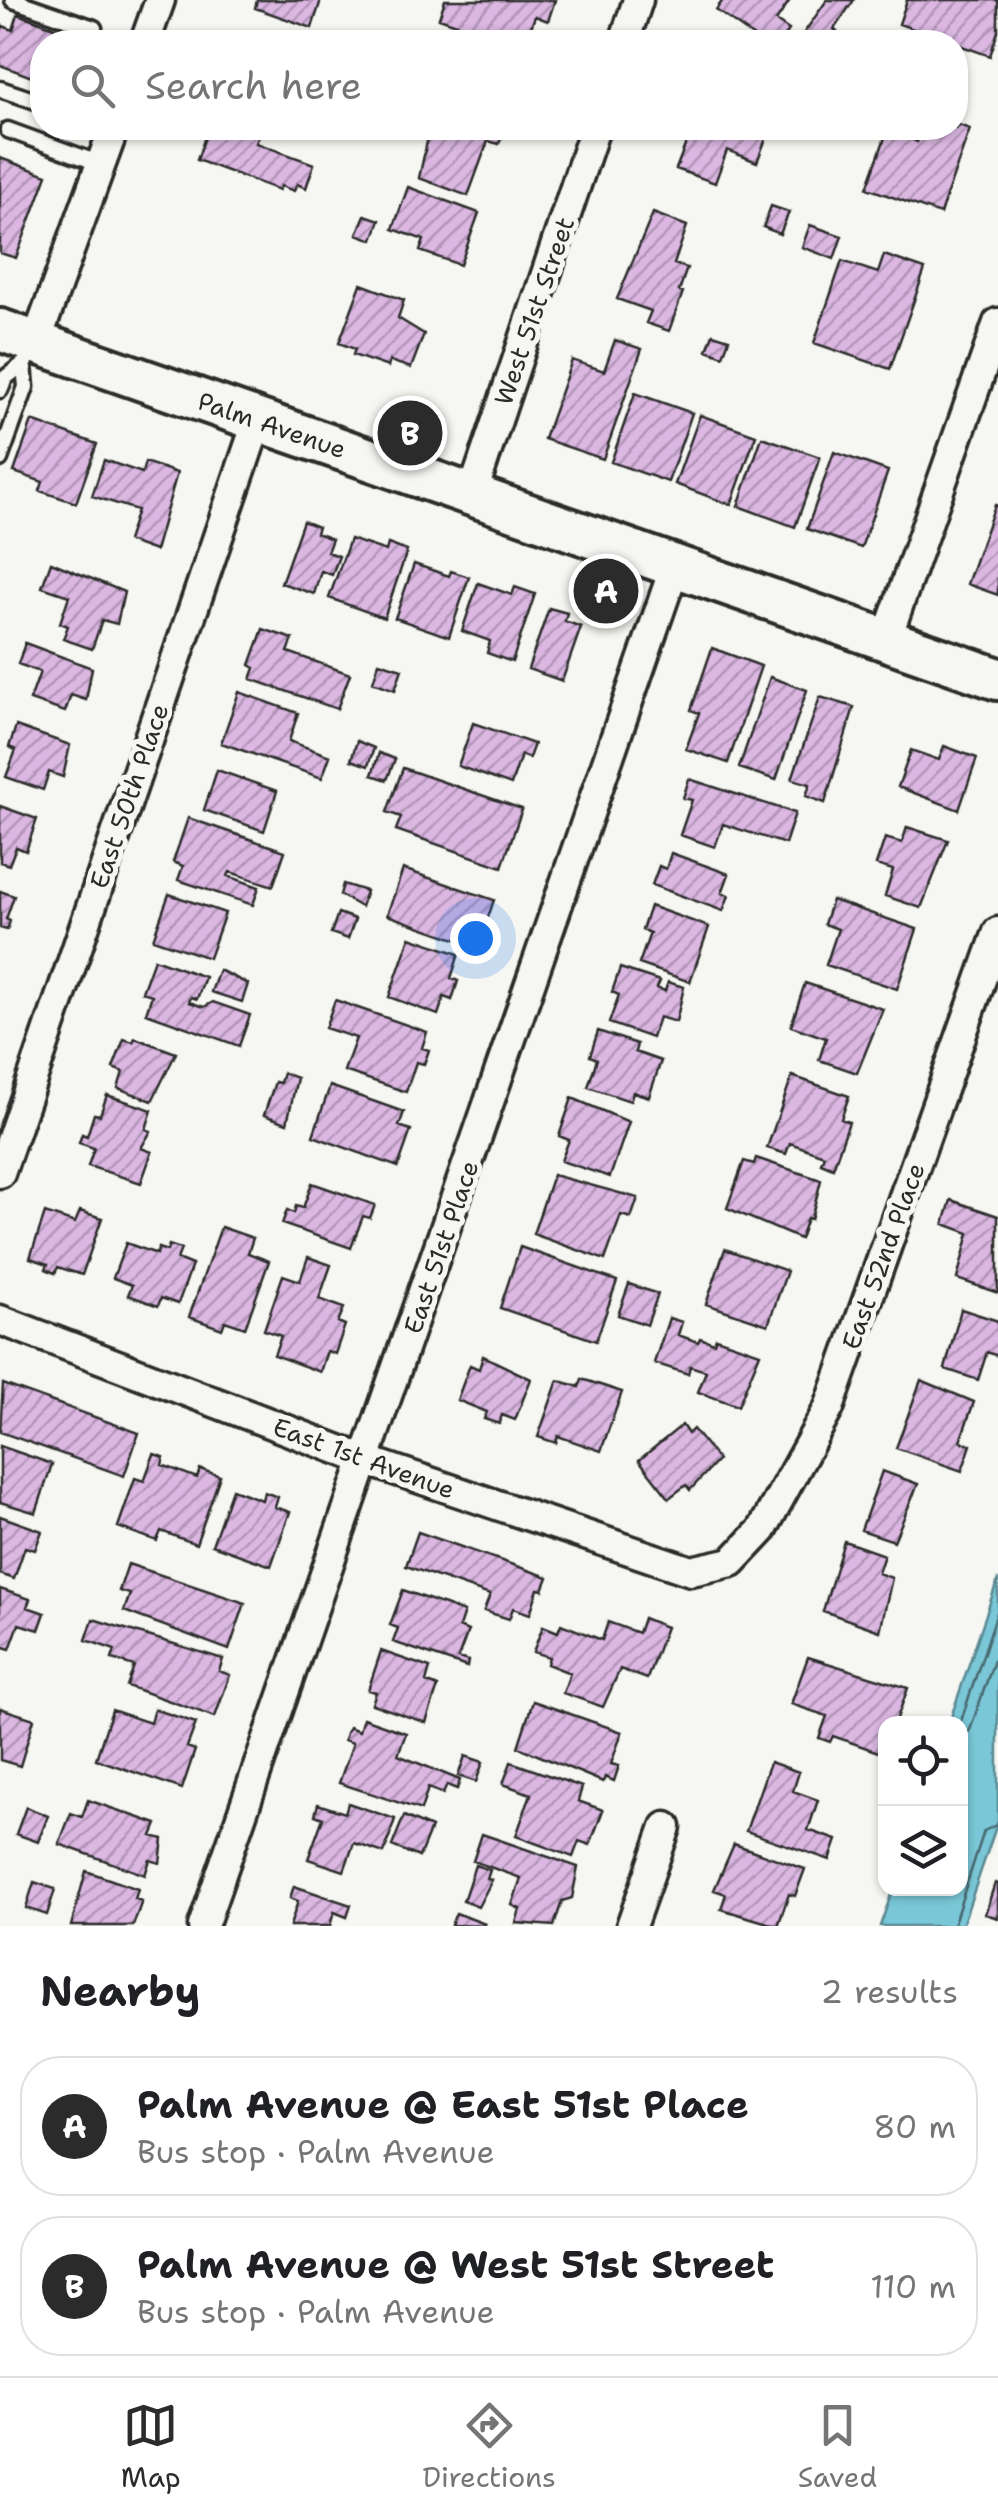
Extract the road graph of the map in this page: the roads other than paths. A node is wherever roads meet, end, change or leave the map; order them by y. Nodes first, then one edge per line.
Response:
1 (13, 0) edge
2 (160, 0) edge
3 (638, 0) edge
4 (93, 30) edge
5 (149, 30) edge
6 (628, 30) edge
7 (0, 89) edge
8 (30, 99) edge
9 (8, 130) dead end
10 (30, 138) edge
11 (35, 140) edge
12 (110, 140) edge
13 (591, 140) edge
14 (101, 164) junction
15 (998, 323) edge
16 (20, 346) edge
17 (0, 390) edge
18 (258, 420) junction
19 (0, 459) edge
20 (472, 495) junction
21 (676, 566) junction
22 (886, 640) junction
23 (998, 679) edge
24 (998, 932) edge
25 (2, 1158) edge
26 (0, 1320) edge
27 (368, 1461) junction
28 (732, 1562) joint
29 (666, 1827) dead end
30 (204, 1926) edge
31 (631, 1926) edge

1 - 4 lane
2 - 5 street
3 - 6 street
7 - 8 lane
9 - 10 lane
11 - 14 lane
12 - 14 street
13 - 20 street, West 51st Street
14 - 16 street
15 - 22 street
16 - 17 lane
16 - 18 main road, Palm Avenue
16 - 19 lane
18 - 20 main road, Palm Avenue
18 - 25 street, East 50th Place
20 - 21 main road, Palm Avenue
21 - 22 main road, Palm Avenue
21 - 27 street, East 51st Place
22 - 23 main road, Palm Avenue
24 - 28 street, East 52nd Place
26 - 27 street, East 1st Avenue
27 - 28 street, East 1st Avenue
27 - 30 street, East 51st Place
29 - 31 street

